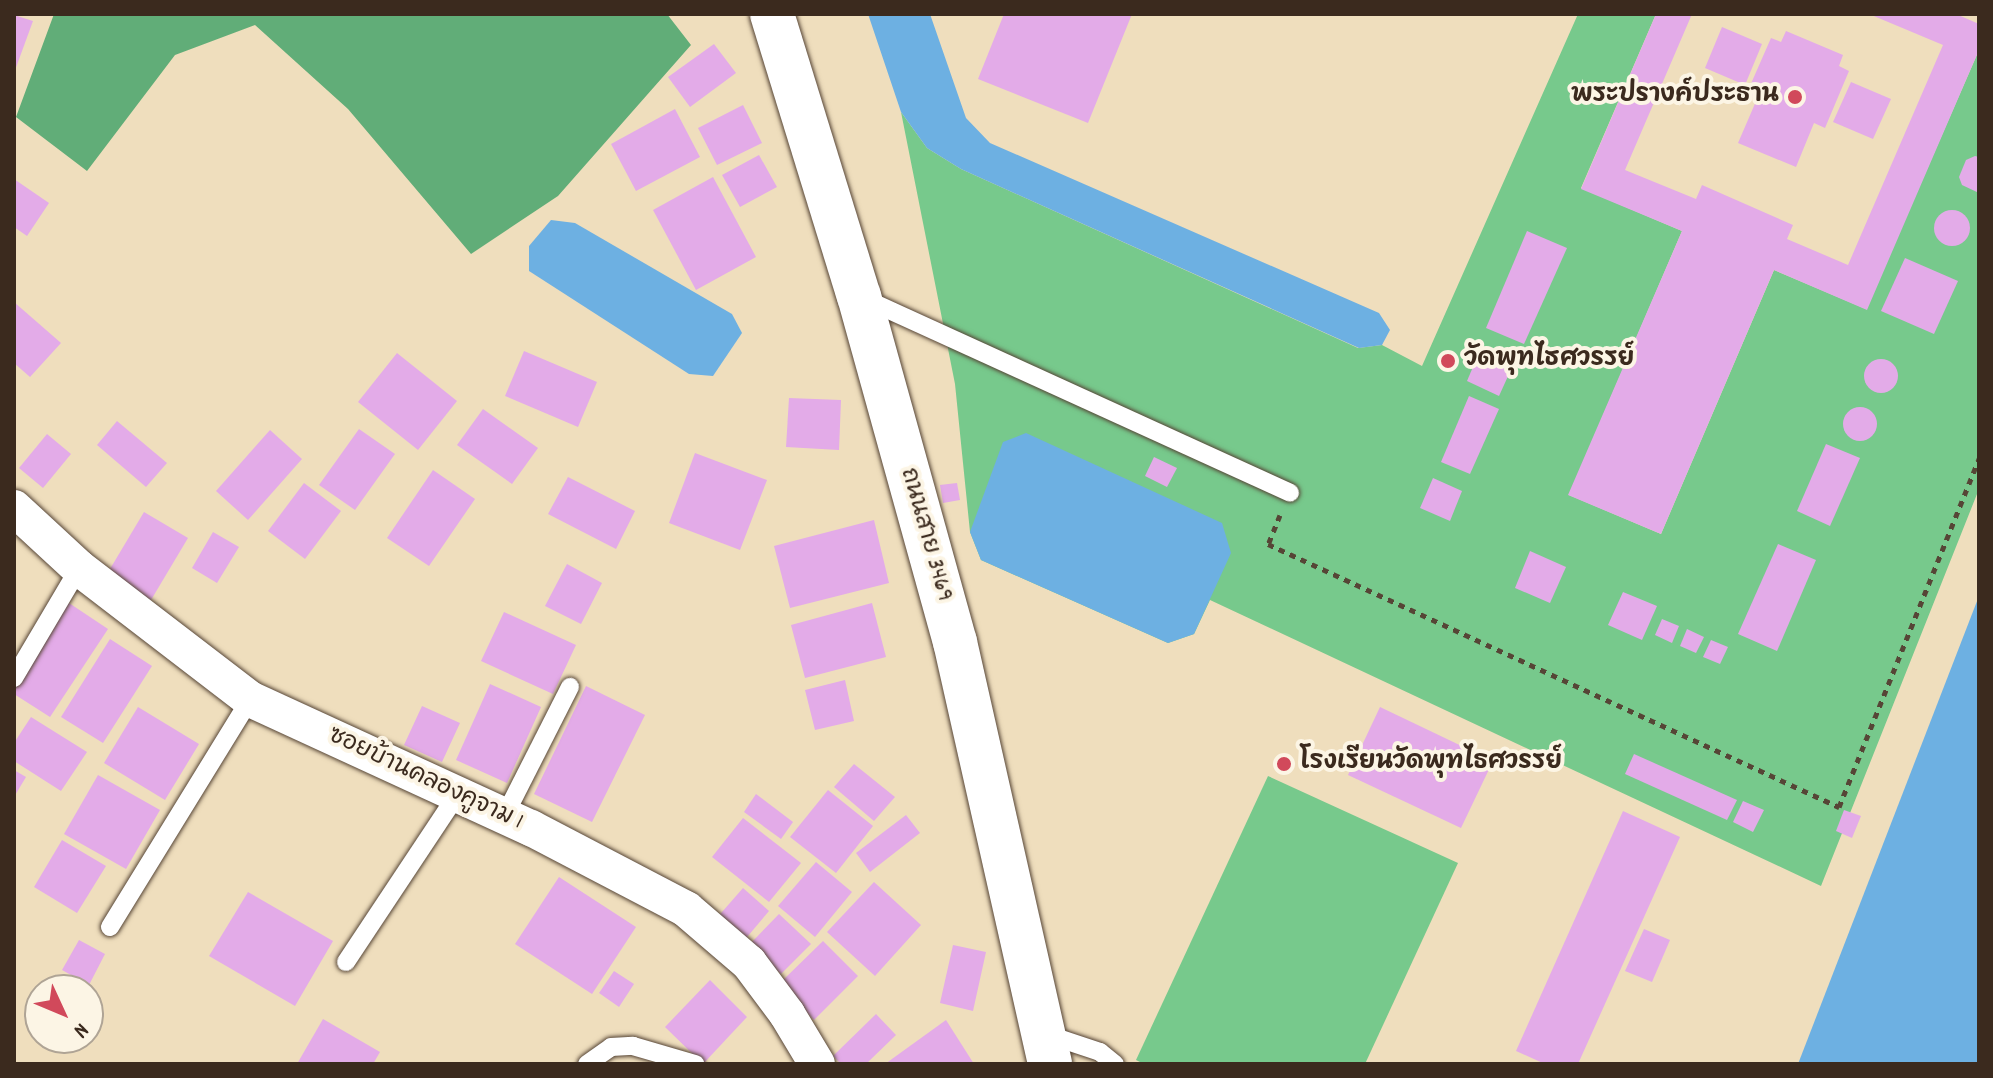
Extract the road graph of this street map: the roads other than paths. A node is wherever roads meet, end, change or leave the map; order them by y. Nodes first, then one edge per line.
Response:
1 (772, 14) edge
2 (859, 296) junction
3 (1290, 493) road end
4 (14, 508) edge
5 (79, 568) junction
6 (14, 678) edge
7 (570, 687) dead end
8 (250, 699) junction
9 (457, 795) junction
10 (504, 817) junction
11 (110, 927) dead end
12 (346, 962) dead end
13 (1047, 1048) edge
14 (587, 1064) edge
15 (695, 1064) edge
16 (817, 1064) edge
17 (1115, 1064) edge

1 - 2 street, ถนนสาย 3469
2 - 3 lane
2 - 13 street, ถนนสาย 3469
4 - 5 street, ซอยบ้านคลองคูจาม 1
5 - 6 lane
5 - 8 street, ซอยบ้านคลองคูจาม 1
7 - 10 lane
8 - 9 street, ซอยบ้านคลองคูจาม 1
8 - 11 lane
9 - 10 street, ซอยบ้านคลองคูจาม 1
9 - 12 lane
10 - 16 street, ซอยบ้านคลองคูจาม 1
13 - 17 lane
14 - 15 lane

